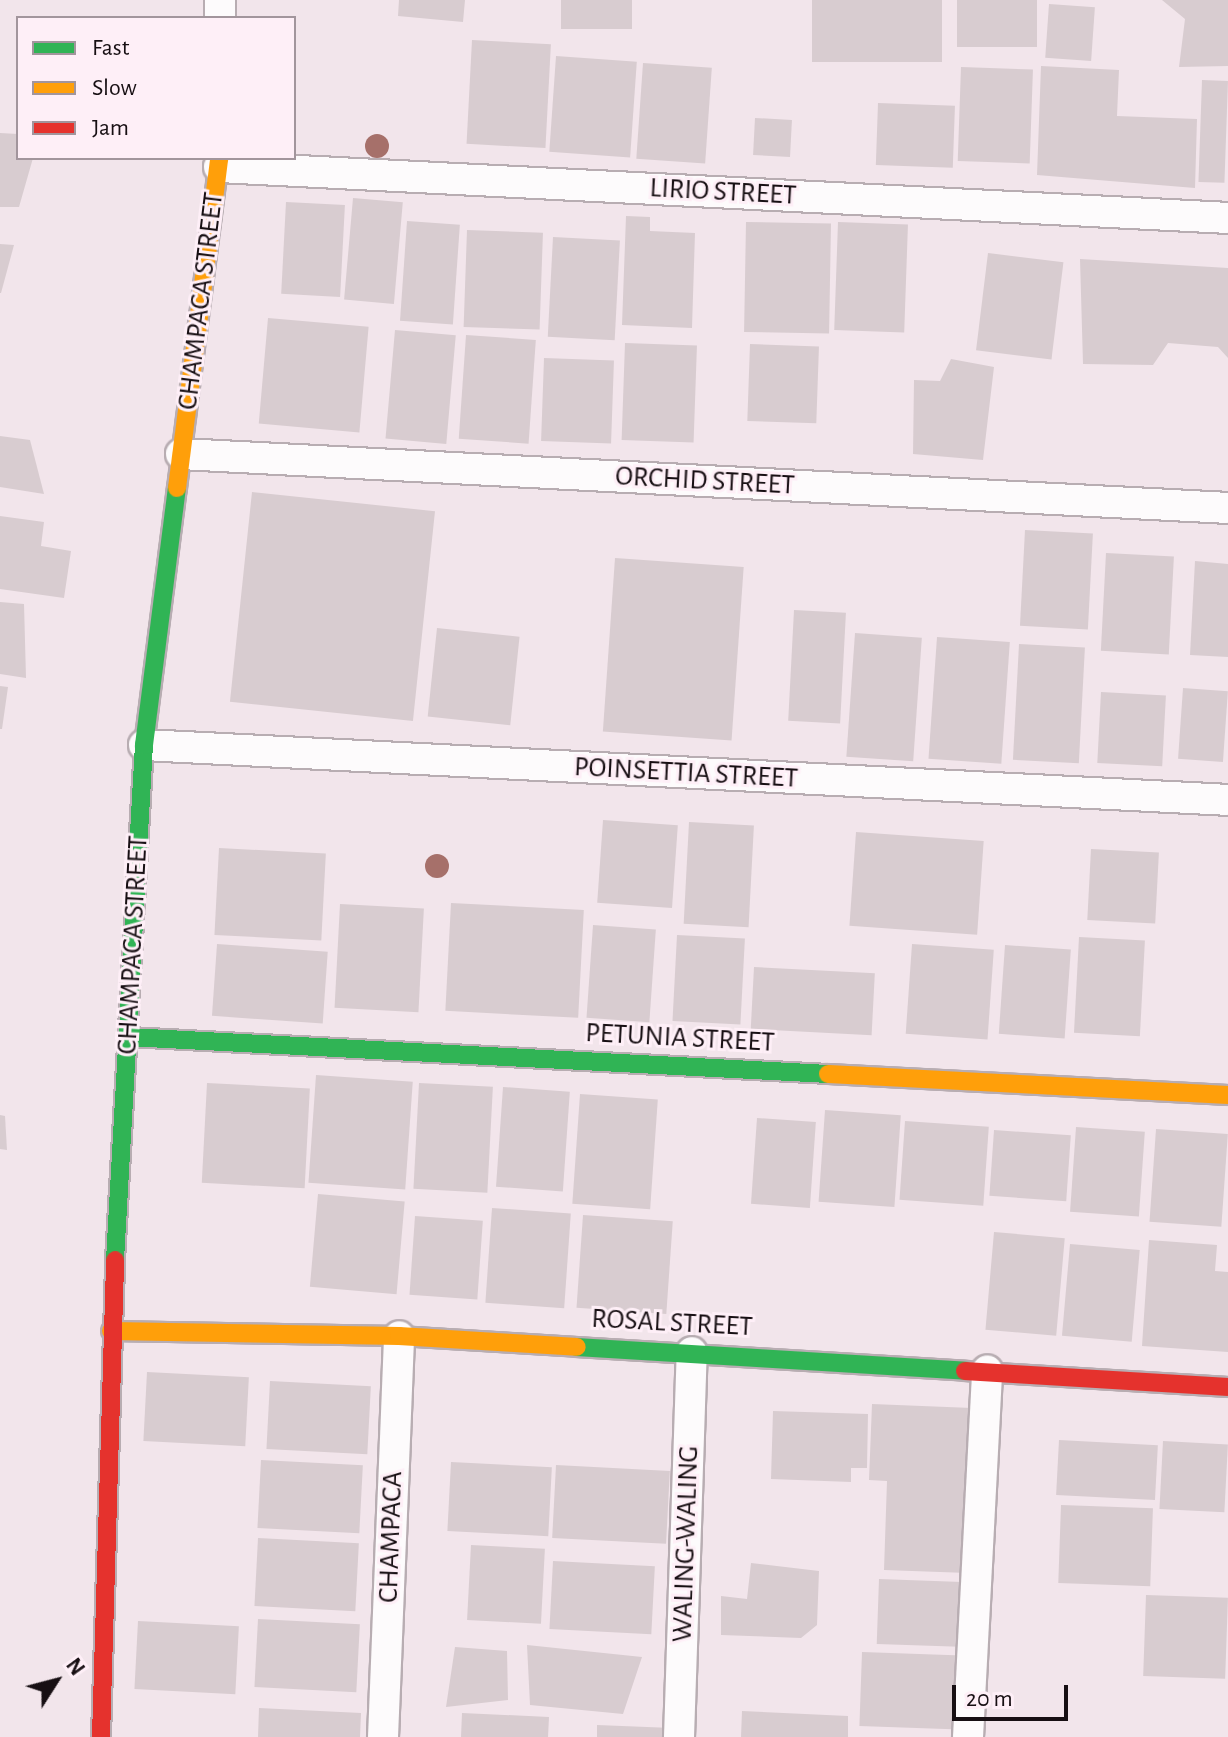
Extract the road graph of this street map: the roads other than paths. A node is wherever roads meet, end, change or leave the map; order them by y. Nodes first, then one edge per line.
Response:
1 (219, 162) edge
2 (1228, 218) edge
3 (181, 454) junction
4 (1228, 508) edge
5 (144, 745) junction
6 (1228, 800) edge
7 (129, 1037) junction
8 (1228, 1095) edge
9 (111, 1331) junction
10 (399, 1336) junction
11 (692, 1352) junction
12 (987, 1370) junction
13 (1228, 1387) edge
14 (101, 1737) edge
15 (383, 1737) edge
16 (679, 1737) edge
17 (968, 1737) edge

1 - 2 street, LIRIO STREET
1 - 3 street, CHAMPACA STREET
3 - 4 street, ORCHID STREET
3 - 5 street, CHAMPACA STREET
5 - 6 street, POINSETTIA STREET
5 - 7 street, CHAMPACA STREET
7 - 8 street, PETUNIA STREET
7 - 9 street, CHAMPACA STREET
9 - 10 street, ROSAL STREET
9 - 14 street, CHAMPACA STREET
10 - 11 street, ROSAL STREET
10 - 15 street, CHAMPACA
11 - 12 street, ROSAL STREET
11 - 16 street, WALING-WALING
12 - 13 street, ROSAL STREET
12 - 17 street

